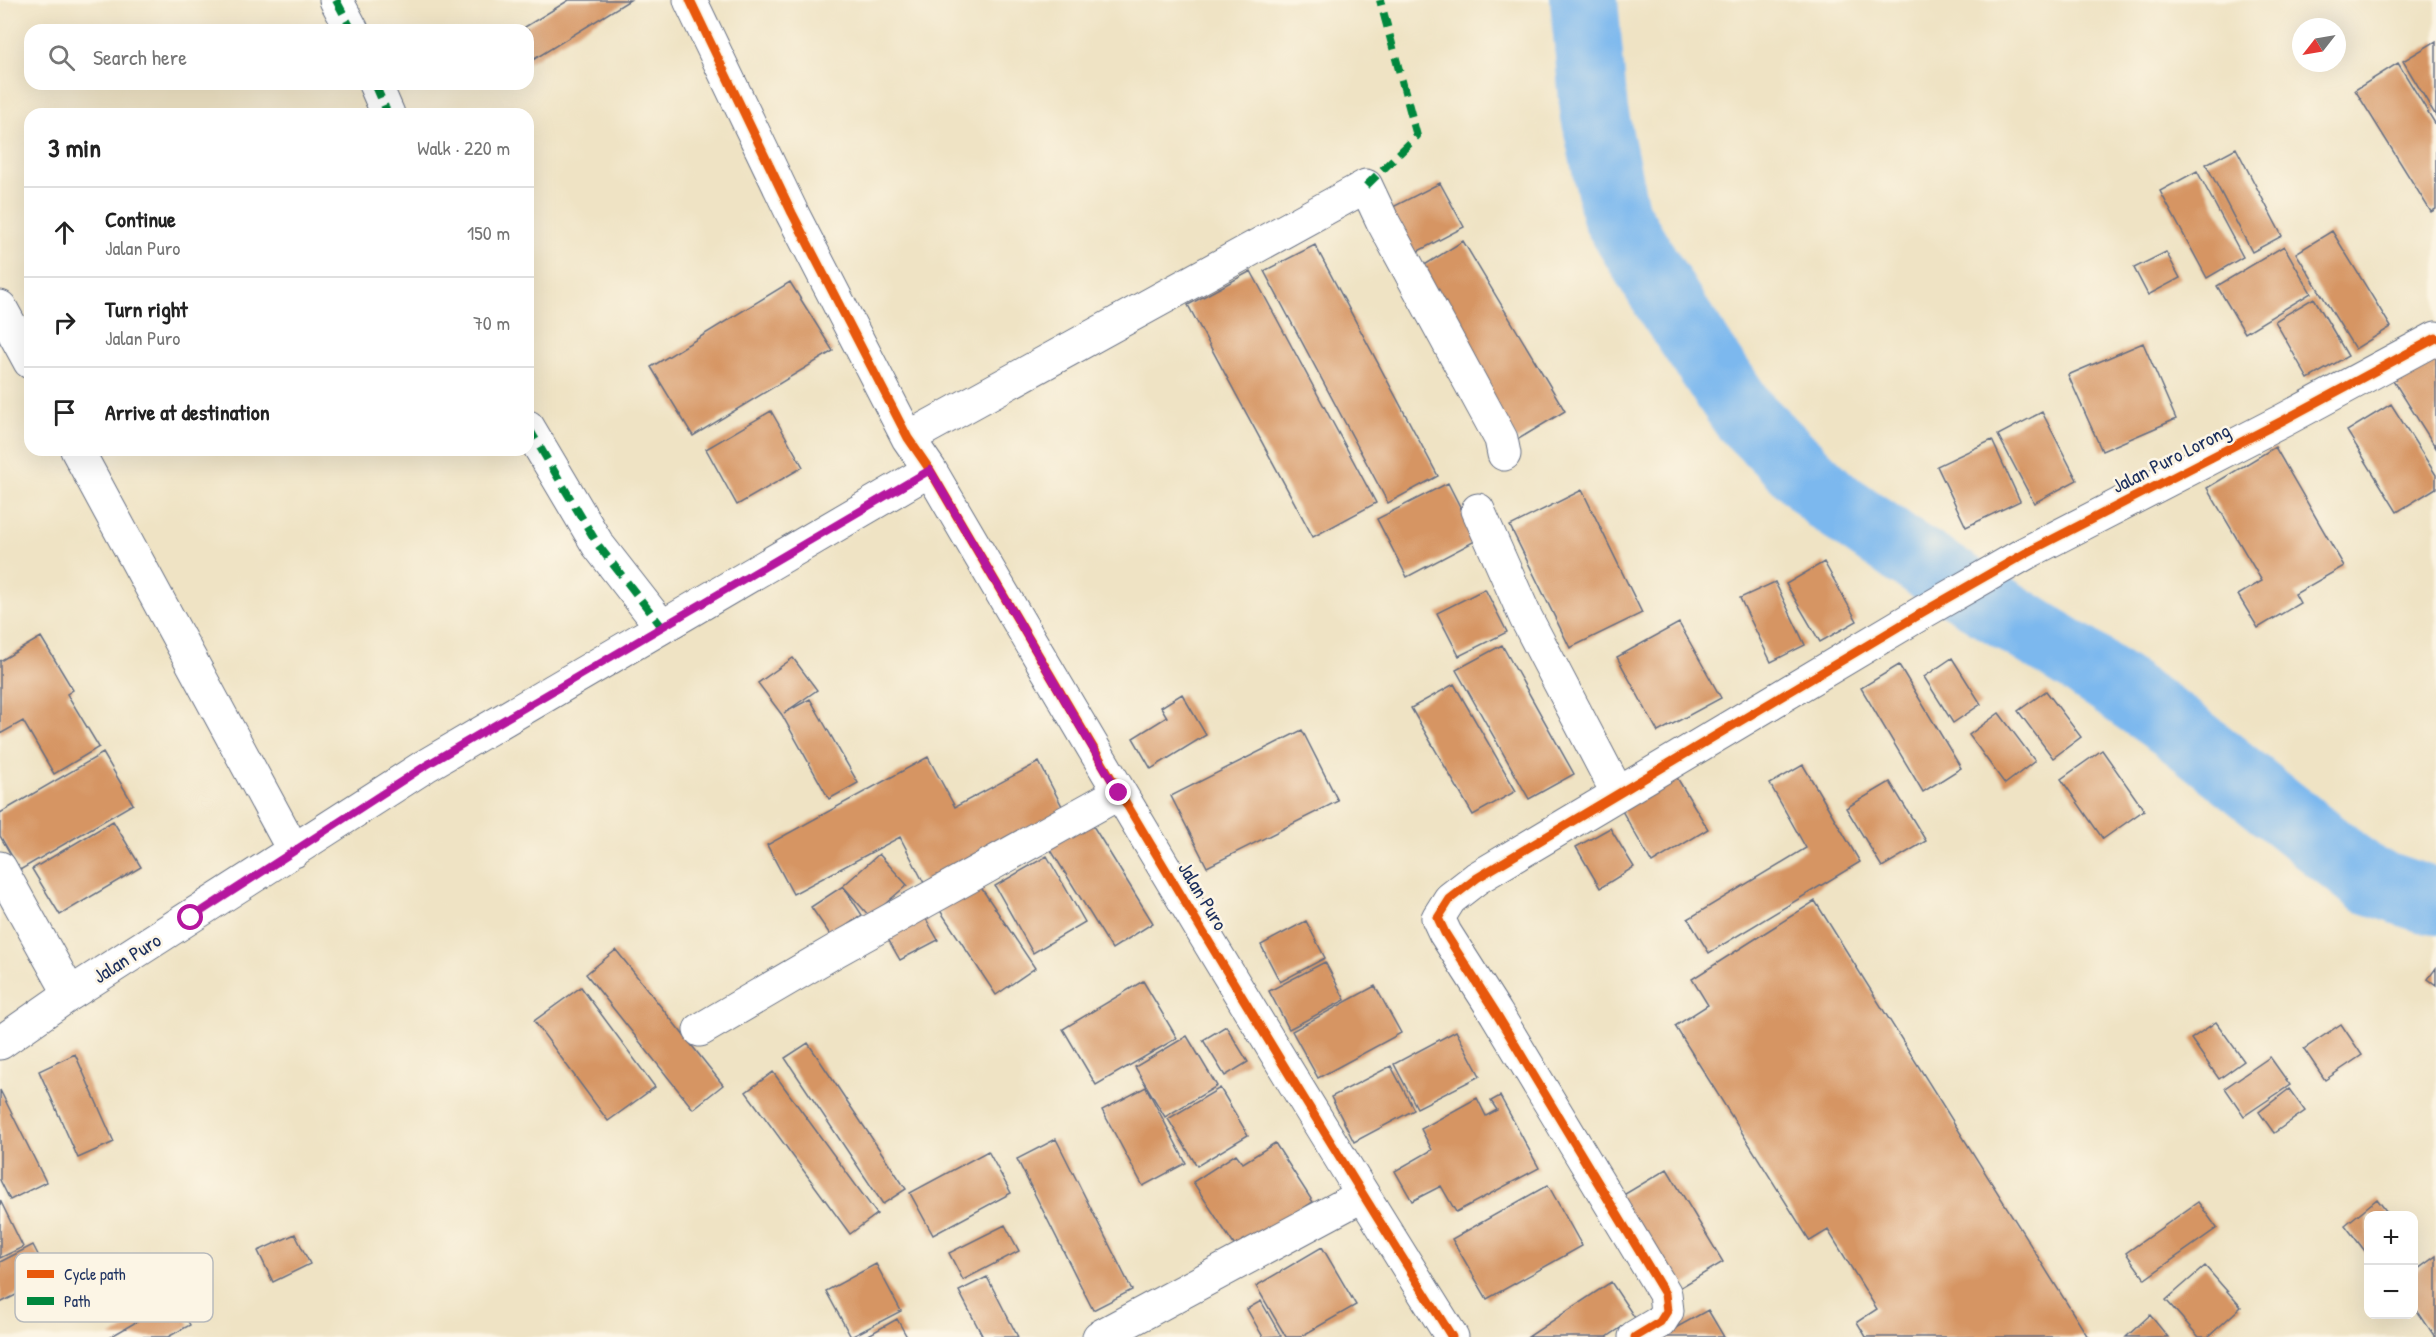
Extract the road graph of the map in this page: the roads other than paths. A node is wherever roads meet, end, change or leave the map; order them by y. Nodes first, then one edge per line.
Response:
1 (336, 0) edge
2 (690, 0) edge
3 (349, 24) edge
4 (378, 90) edge
5 (385, 108) edge
6 (0, 307) edge
7 (2436, 338) edge
8 (24, 351) edge
9 (534, 437) edge
10 (908, 438) junction
11 (1504, 454) dead end
12 (80, 456) edge
13 (930, 470) junction
14 (1478, 510) dead end
15 (662, 627) junction
16 (1119, 793) junction
17 (1618, 794) junction
18 (294, 851) junction
19 (0, 868) edge
20 (70, 994) junction
21 (700, 1030) dead end
22 (0, 1043) edge
23 (1363, 1195) junction
24 (1099, 1337) edge
25 (1452, 1337) edge
26 (1635, 1337) edge

1 - 3 street
2 - 10 street
4 - 5 street
6 - 8 street
7 - 17 street, Jalan Puro Lorong
9 - 15 street
10 - 11 street
10 - 13 street
12 - 18 street
13 - 15 street, Jalan Puro
13 - 16 street, Jalan Puro
14 - 17 street
15 - 18 street, Jalan Puro
16 - 21 street
16 - 23 street, Jalan Puro
17 - 26 street, Jalan Puro Lorong
18 - 20 street, Jalan Puro
19 - 20 street
20 - 22 street, Jalan Puro
23 - 24 street
23 - 25 street, Jalan Puro

